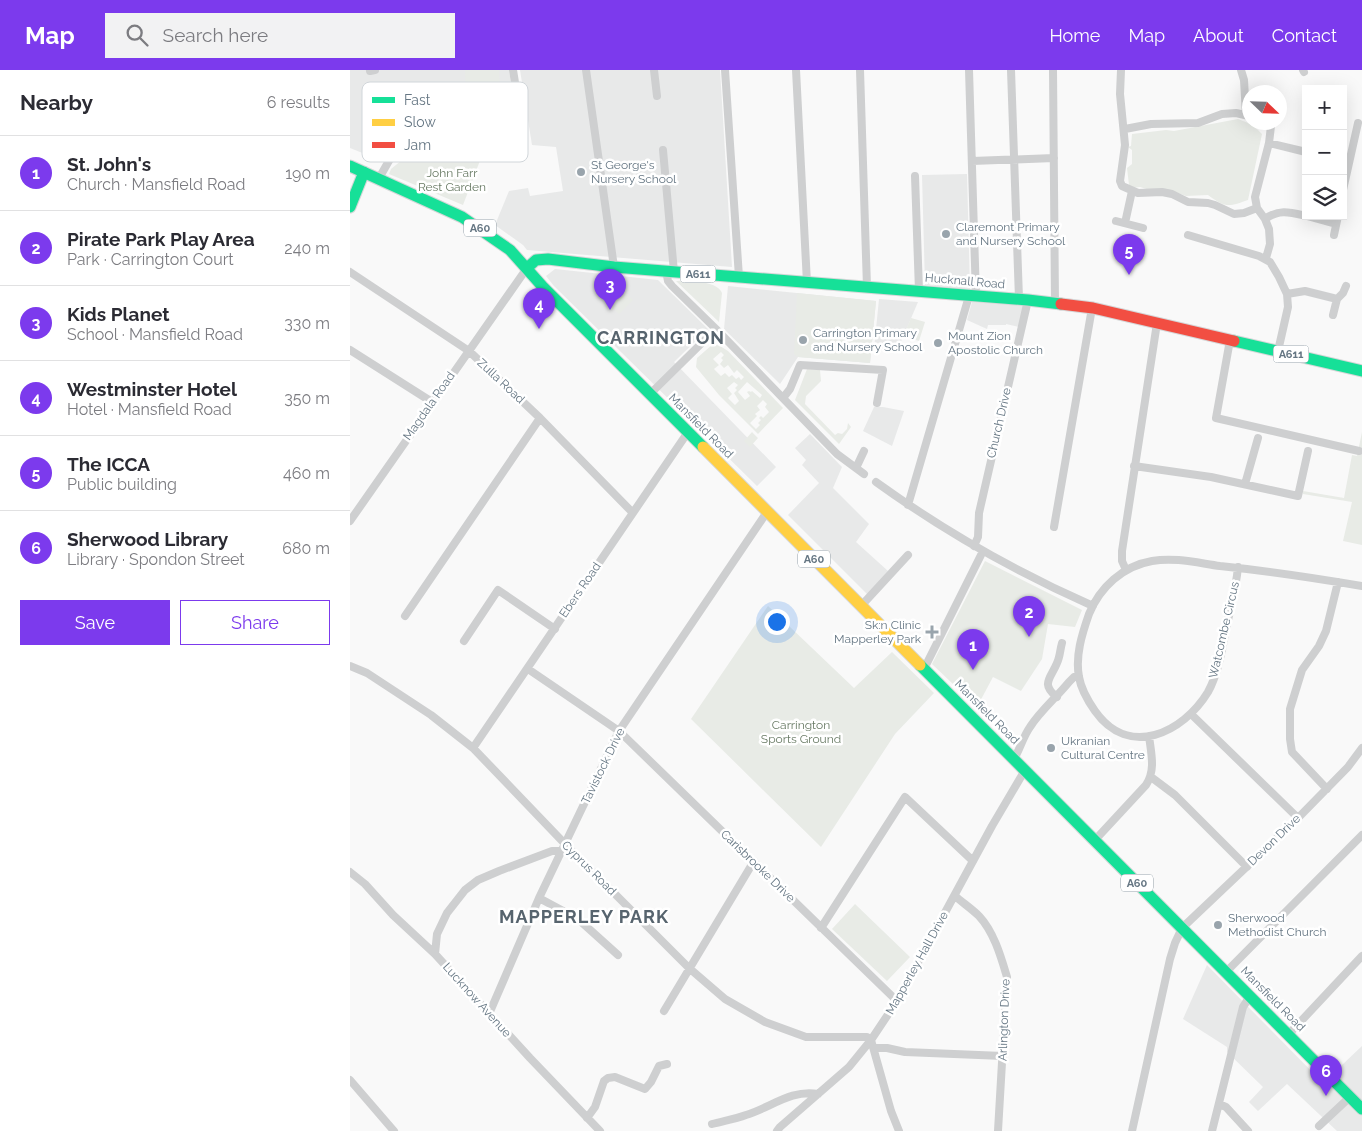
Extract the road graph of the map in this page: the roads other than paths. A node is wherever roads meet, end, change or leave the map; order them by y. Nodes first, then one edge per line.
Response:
1 (586, 70) edge
2 (654, 70) edge
3 (724, 70) edge
4 (796, 70) edge
5 (860, 70) edge
6 (969, 70) edge
7 (1011, 70) edge
8 (1053, 70) edge
9 (1121, 70) edge
10 (1241, 70) edge
11 (1245, 85) edge
12 (657, 96) dead end
13 (1242, 115) edge
14 (1358, 123) dead end
15 (1124, 129) junction
16 (1271, 130) edge
17 (1269, 143) junction
18 (663, 150) dead end
19 (1302, 151) edge
20 (1054, 158) junction
21 (1347, 158) edge
22 (1014, 160) junction
23 (388, 162) edge
24 (972, 162) junction
25 (350, 166) edge
26 (364, 172) junction
27 (915, 176) dead end
28 (378, 180) junction
29 (1132, 191) junction
30 (350, 207) edge
31 (1257, 208) junction
32 (1302, 215) edge
33 (1265, 219) junction
34 (1337, 220) edge
35 (1116, 221) dead end
36 (1125, 223) junction
37 (1143, 228) dead end
38 (1188, 235) dead end
39 (1334, 235) dead end
40 (513, 253) junction
41 (1266, 258) junction
42 (536, 260) junction
43 (559, 262) junction
44 (614, 267) junction
45 (527, 268) junction
46 (350, 272) edge
47 (670, 272) junction
48 (739, 277) junction
49 (807, 282) junction
50 (1346, 286) dead end
51 (867, 287) junction
52 (919, 291) junction
53 (1287, 294) junction
54 (972, 296) junction
55 (1337, 299) junction
56 (1024, 300) junction
57 (1055, 303) junction
58 (1092, 308) junction
59 (1333, 315) dead end
60 (1157, 323) junction
61 (716, 329) junction
62 (1230, 340) junction
63 (350, 350) edge
64 (469, 351) junction
65 (1278, 351) junction
66 (1362, 371) edge
67 (650, 394) junction
68 (782, 398) junction
69 (432, 402) junction
70 (877, 403) dead end
71 (540, 418) junction
72 (688, 432) junction
73 (1258, 438) dead end
74 (864, 451) dead end
75 (1308, 451) dead end
76 (1359, 451) dead end
77 (1134, 466) junction
78 (856, 468) junction
79 (864, 474) dead end
80 (876, 482) dead end
81 (1245, 484) junction
82 (908, 505) junction
83 (632, 512) junction
84 (767, 512) junction
85 (1046, 517) dead end
86 (350, 521) edge
87 (974, 546) junction
88 (983, 551) junction
89 (908, 555) dead end
90 (1238, 567) junction
91 (1126, 570) junction
92 (1338, 582) junction
93 (1362, 586) edge
94 (861, 606) junction
95 (1093, 606) junction
96 (405, 616) dead end
97 (555, 629) junction
98 (464, 641) dead end
99 (1062, 644) dead end
100 (350, 666) edge
101 (528, 669) junction
102 (924, 669) junction
103 (1079, 676) junction
104 (1057, 697) junction
105 (1191, 714) junction
106 (620, 731) junction
107 (1149, 736) junction
108 (473, 748) junction
109 (1362, 748) edge
110 (1014, 759) junction
111 (1025, 770) junction
112 (1151, 777) junction
113 (1327, 789) junction
114 (1298, 818) junction
115 (1362, 835) edge
116 (1095, 840) junction
117 (564, 848) junction
118 (973, 861) junction
119 (754, 862) junction
120 (1247, 867) junction
121 (350, 872) edge
122 (955, 896) junction
123 (539, 898) junction
124 (821, 928) junction
125 (1182, 928) junction
126 (435, 954) junction
127 (618, 955) dead end
128 (1362, 956) edge
129 (689, 968) junction
130 (1226, 972) junction
131 (1250, 996) junction
132 (897, 1001) junction
133 (664, 1011) dead end
134 (489, 1014) junction
135 (1288, 1035) junction
136 (871, 1040) junction
137 (874, 1048) junction
138 (1003, 1056) junction
139 (667, 1064) dead end
140 (352, 1086) edge
141 (818, 1094) junction
142 (1350, 1096) junction
143 (1219, 1104) junction
144 (1362, 1108) edge
145 (587, 1118) junction
146 (712, 1124) dead end
147 (1319, 1126) dead end
148 (391, 1130) edge
149 (600, 1131) edge
150 (777, 1131) edge
151 (899, 1131) edge
152 (998, 1131) edge
153 (1132, 1131) edge
154 (1212, 1131) edge
155 (1248, 1131) edge

1 - 44 street
2 - 12 street
3 - 48 street
4 - 49 street
5 - 51 street
6 - 24 street
7 - 22 street, Church Drive
8 - 20 street
9 - 15 street
10 - 11 street
13 - 15 street
14 - 21 street
15 - 29 street
16 - 17 street
17 - 19 street
17 - 31 street
18 - 47 street
20 - 22 street
20 - 57 street
22 - 24 street
22 - 56 street, Church Drive
23 - 28 street
24 - 54 street
25 - 26 main road, Mansfield Road / A60
26 - 28 main road, Mansfield Road / A60
26 - 30 main road
27 - 52 street
28 - 40 main road, Mansfield Road / A60
29 - 31 street
29 - 36 street
31 - 33 street
32 - 33 street
33 - 41 street
34 - 39 street
35 - 36 street
36 - 37 street
38 - 41 street
40 - 42 main road, Hucknall Road
40 - 45 main road, Mansfield Road / A60
41 - 53 street
42 - 43 main road, Hucknall Road
42 - 45 main road
43 - 44 main road, Hucknall Road / A611
43 - 45 main road, Hucknall Road / A611
44 - 47 main road, Hucknall Road / A611
45 - 64 street, Magdala Road
45 - 67 main road, Mansfield Road / A60
46 - 64 street, Zulla Road
47 - 48 main road, Hucknall Road / A611
47 - 61 street
48 - 49 main road, Hucknall Road / A611
49 - 51 main road, Hucknall Road / A611
50 - 55 street
51 - 52 main road, Hucknall Road / A611
52 - 54 main road, Hucknall Road / A611
53 - 55 street
53 - 65 street
54 - 56 main road, Hucknall Road / A611
54 - 82 street
55 - 59 street
56 - 57 main road, Hucknall Road / A611
56 - 87 street, Church Drive
57 - 58 main road, Hucknall Road / A611
58 - 60 main road, Hucknall Road / A611
58 - 85 street
60 - 62 main road, Hucknall Road / A611
60 - 77 street
61 - 67 street
61 - 68 street
62 - 65 main road, Hucknall Road / A611
62 - 76 street
63 - 69 street
64 - 69 street, Magdala Road
64 - 71 street, Zulla Road
65 - 66 main road, Hucknall Road / A611
67 - 72 main road, Mansfield Road / A60
68 - 70 street
68 - 78 street
69 - 86 street, Magdala Road
71 - 83 street, Zulla Road
71 - 96 street
72 - 83 street, Ebers Road
72 - 84 main road, Mansfield Road / A60
73 - 81 street
74 - 78 street
75 - 81 street
77 - 81 street
77 - 91 street
78 - 79 street
80 - 82 street
82 - 87 street
83 - 97 street, Ebers Road
84 - 94 main road, Mansfield Road / A60
84 - 106 street, Tavistock Drive
87 - 88 street
88 - 95 street
88 - 102 street
89 - 94 street
90 - 91 street, Watcombe Circus
90 - 92 street
90 - 105 street, Watcombe Circus
91 - 95 street, Watcombe Circus
92 - 93 street
92 - 113 street
94 - 102 main road, Mansfield Road / A60
95 - 103 street, Watcombe Circus
97 - 98 street
97 - 101 street, Ebers Road
99 - 104 street
100 - 108 street, Cyprus Road
101 - 106 street, Carisbrooke Drive
101 - 108 street, Ebers Road
102 - 110 main road, Mansfield Road / A60
103 - 104 street
103 - 107 street, Watcombe Circus
104 - 110 street
105 - 107 street, Watcombe Circus
105 - 114 street
106 - 117 street, Tavistock Drive
106 - 119 street, Carisbrooke Drive
107 - 112 street
108 - 117 street, Cyprus Road
109 - 113 street, Devon Drive
110 - 111 main road, Mansfield Road / A60
111 - 116 main road, Mansfield Road / A60
111 - 118 street, Mapperley Hall Drive
112 - 116 street
112 - 120 street
113 - 114 street, Devon Drive
114 - 120 street, Devon Drive
115 - 130 street
116 - 125 main road, Mansfield Road / A60
117 - 123 street, Tavistock Drive
117 - 126 street
117 - 129 street, Cyprus Road
118 - 122 street, Mapperley Hall Drive
118 - 124 street
119 - 124 street, Carisbrooke Drive
119 - 129 street
120 - 125 street, Devon Drive
121 - 126 street, Lucknow Avenue
122 - 132 street, Mapperley Hall Drive
122 - 138 street, Arlington Drive
123 - 127 street
123 - 134 street, Tavistock Drive
124 - 132 street, Carisbrooke Drive
125 - 130 main road, Mansfield Road / A60
125 - 153 street
126 - 134 street, Lucknow Avenue
128 - 135 street
129 - 133 street
129 - 136 street, Cyprus Road
130 - 131 main road, Mansfield Road / A60
131 - 135 main road, Mansfield Road / A60
131 - 143 street
132 - 136 street, Mapperley Hall Drive
134 - 145 street, Lucknow Avenue
135 - 142 main road, Mansfield Road / A60
136 - 137 street
136 - 141 street, Mapperley Hall Drive
137 - 138 street
137 - 151 street
138 - 152 street, Arlington Drive
139 - 145 street
140 - 148 street
141 - 146 street
141 - 150 street, Mapperley Hall Drive
142 - 144 main road, Mansfield Road / A60
142 - 147 street
143 - 154 street
143 - 155 street
145 - 149 street, Lucknow Avenue

